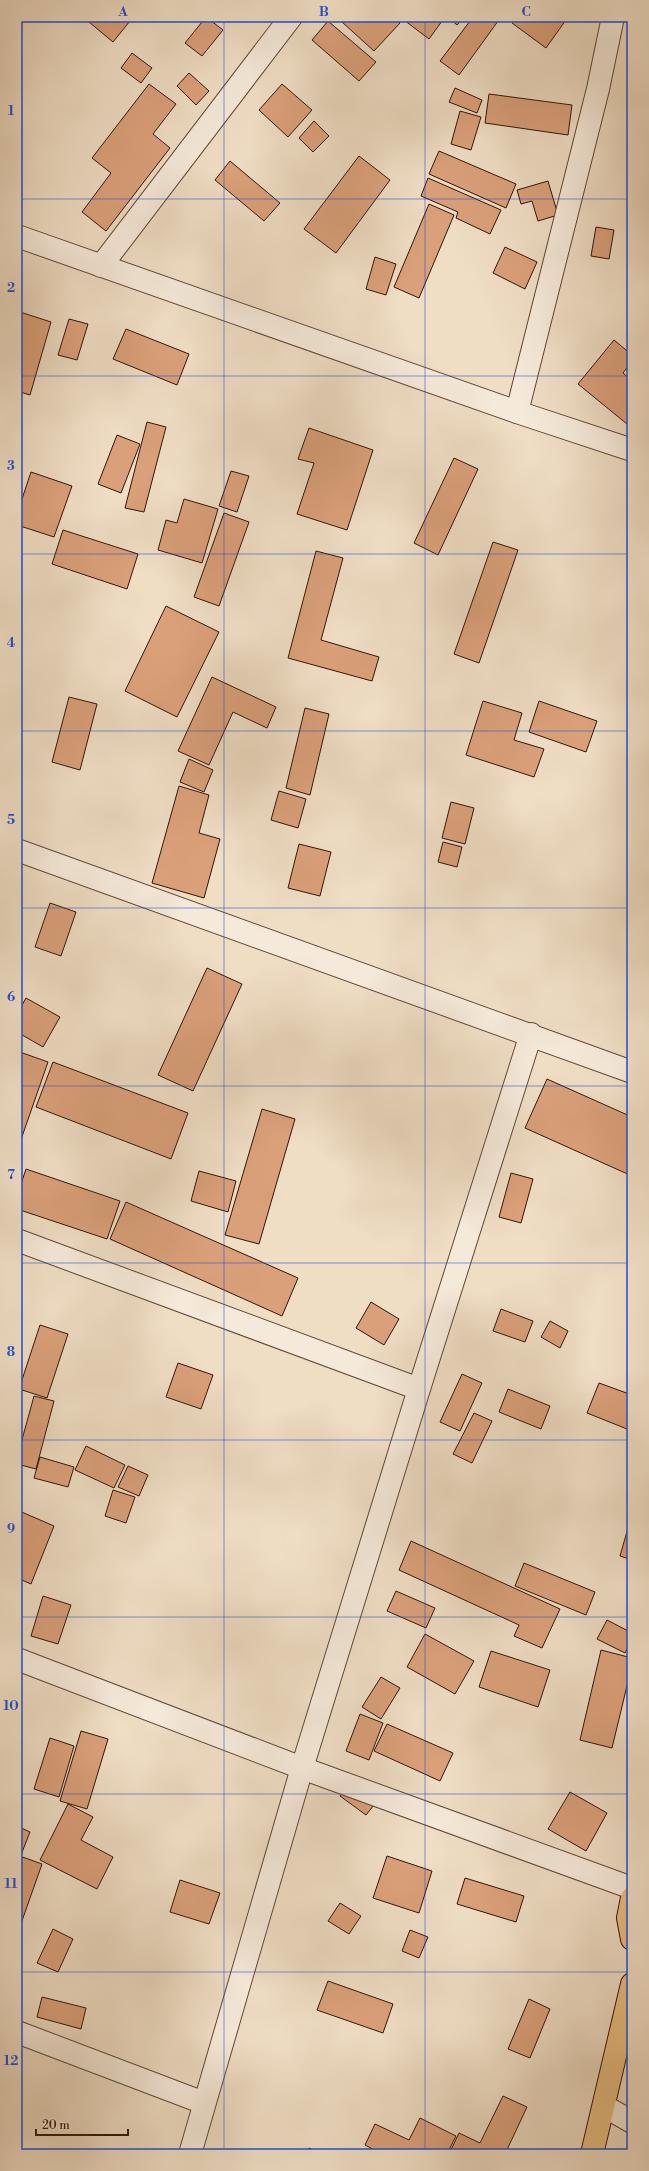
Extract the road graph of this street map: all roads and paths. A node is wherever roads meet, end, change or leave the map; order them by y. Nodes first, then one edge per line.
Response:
1 (291, 17) edge
2 (613, 17) edge
3 (17, 236) edge
4 (101, 266) junction
5 (517, 412) junction
6 (632, 450) edge
7 (17, 850) edge
8 (531, 1034) junction
9 (632, 1072) edge
10 (17, 1240) edge
11 (419, 1388) junction
12 (17, 1659) edge
13 (302, 1768) junction
14 (632, 1888) edge
15 (632, 1898) edge
16 (632, 1939) edge
17 (632, 1984) edge
18 (17, 2032) edge
19 (204, 2103) junction
20 (604, 2106) junction
21 (632, 2122) edge
22 (190, 2154) edge
23 (592, 2154) edge

1 - 4 street
2 - 5 street
3 - 4 street
4 - 5 street
5 - 6 street
7 - 8 street
8 - 9 street
8 - 11 street
10 - 11 street
11 - 13 street
12 - 13 street
13 - 14 street
13 - 19 street
15 - 16 main road
17 - 20 main road
18 - 19 street
19 - 22 street
20 - 21 street
20 - 23 main road

